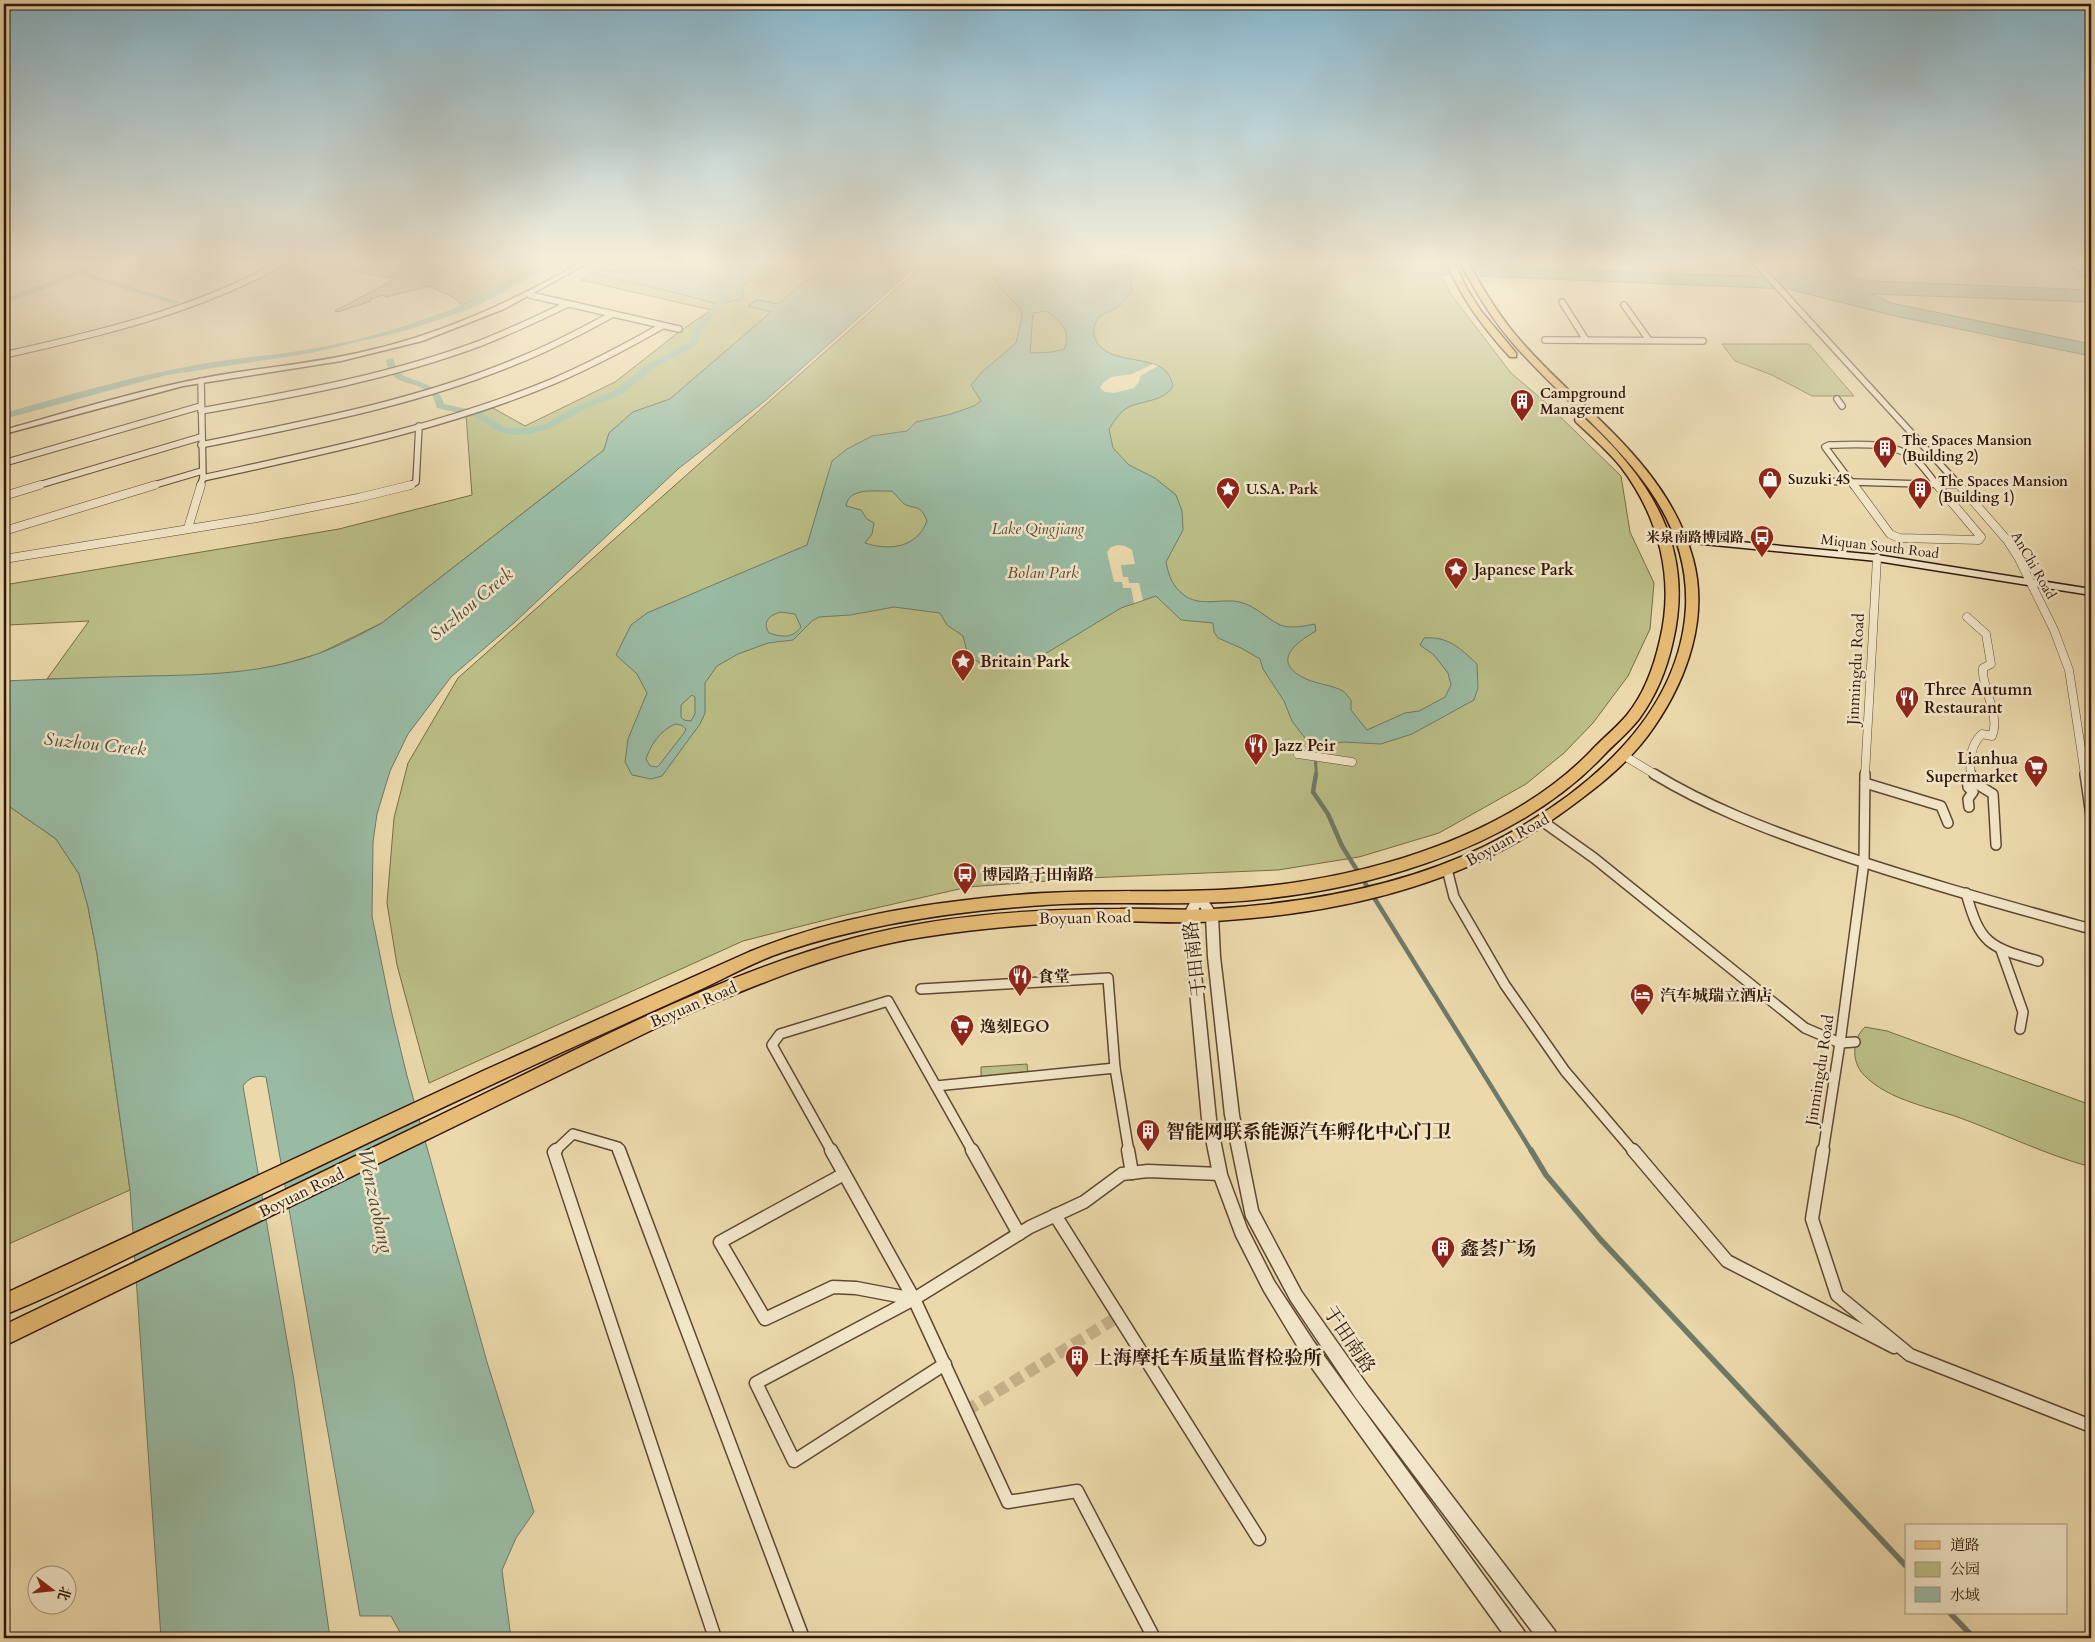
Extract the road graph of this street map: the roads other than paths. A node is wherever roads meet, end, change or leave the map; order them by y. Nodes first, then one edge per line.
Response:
1 (63, 341) edge
2 (412, 341) edge
3 (488, 341) edge
4 (566, 341) edge
5 (637, 341) edge
6 (1500, 341) edge
7 (1515, 341) edge
8 (1683, 341) edge
9 (1703, 341) dead end
10 (1827, 341) edge
11 (4, 355) edge
12 (201, 381) junction
13 (1837, 399) dead end
14 (1842, 406) dead end
15 (201, 409) junction
16 (456, 416) joint
17 (419, 426) junction
18 (4, 432) edge
19 (201, 437) junction
20 (201, 445) junction
21 (4, 463) edge
22 (202, 471) junction
23 (202, 478) junction
24 (1816, 481) dead end
25 (1852, 482) junction
26 (1936, 484) junction
27 (1959, 485) junction
28 (4, 496) edge
29 (188, 528) junction
30 (4, 531) edge
31 (1665, 538) junction
32 (1682, 540) junction
33 (1877, 558) junction
34 (4, 559) edge
35 (2032, 582) junction
36 (2091, 592) edge
37 (1967, 617) dead end
38 (1298, 754) dead end
39 (1623, 755) junction
40 (1352, 762) dead end
41 (1972, 781) junction
42 (1866, 783) junction
43 (2090, 800) edge
44 (1969, 806) dead end
45 (2091, 816) edge
46 (1542, 822) junction
47 (1948, 823) dead end
48 (1996, 845) dead end
49 (1864, 862) junction
50 (1447, 869) junction
51 (1966, 893) junction
52 (1200, 896) junction
53 (1189, 916) junction
54 (1212, 916) junction
55 (2091, 929) edge
56 (2001, 950) junction
57 (2038, 961) dead end
58 (921, 989) dead end
59 (2020, 1029) dead end
60 (1855, 1042) dead end
61 (1840, 1043) junction
62 (1115, 1068) junction
63 (936, 1086) junction
64 (1132, 1173) junction
65 (844, 1174) junction
66 (1220, 1174) junction
67 (1055, 1215) junction
68 (1019, 1234) junction
69 (914, 1299) junction
70 (4, 1305) edge
71 (4, 1336) edge
72 (1910, 1355) junction
73 (945, 1364) junction
74 (2091, 1426) edge
75 (1457, 1518) junction
76 (1442, 1534) junction
77 (1259, 1539) dead end
78 (715, 1638) edge
79 (803, 1638) edge
80 (1154, 1638) edge
81 (1517, 1638) edge
82 (1548, 1638) edge

1 - 11 street
2 - 12 street
3 - 15 street
4 - 20 street
5 - 16 street
6 - 31 main road, Boyuan Road
7 - 32 main road, Boyuan Road
8 - 9 street
10 - 27 street, AnChi Road
12 - 15 street
12 - 18 street
13 - 14 street
15 - 19 street
15 - 21 street
16 - 17 street
17 - 23 street
17 - 29 street
19 - 20 street
19 - 28 street
20 - 22 street
22 - 23 street
22 - 30 street
23 - 29 street
24 - 25 street
25 - 26 street
25 - 26 street
25 - 26 street
26 - 27 street
27 - 35 street, AnChi Road
29 - 34 street
31 - 32 main road, Miquan South Road
31 - 52 main road, Boyuan Road
32 - 33 main road, Miquan South Road
32 - 39 main road, Boyuan Road
33 - 35 main road, Miquan South Road
33 - 42 street, Jinmingdu Road
35 - 36 main road, Miquan South Road
35 - 43 street, AnChi Road
37 - 41 street
38 - 40 street
39 - 46 main road, Boyuan Road
39 - 49 street
41 - 44 street
41 - 48 street
42 - 47 street
42 - 49 street, Jinmingdu Road
43 - 45 street, AnChi Road
46 - 50 main road, Boyuan Road
46 - 61 street
49 - 51 street
49 - 61 street, Jinmingdu Road
50 - 54 main road, Boyuan Road
50 - 72 street
51 - 55 street
51 - 56 street
52 - 53 street, 于田南路
52 - 54 street, 于田南路
52 - 70 main road, Boyuan Road
53 - 54 main road, Boyuan Road
53 - 66 street, 于田南路
53 - 71 main road, Boyuan Road
54 - 75 street, 于田南路
56 - 57 street
56 - 59 street
58 - 62 street
60 - 61 street
61 - 72 street, Jinmingdu Road
62 - 63 street
62 - 64 street
63 - 65 street
63 - 68 street
64 - 66 street
64 - 67 street
65 - 69 street
65 - 69 street
66 - 76 street, 于田南路
67 - 68 street
67 - 77 street
68 - 69 street
69 - 73 street
69 - 73 street
72 - 74 street, Jinmingdu Road
73 - 80 street
75 - 76 street
75 - 82 street, 于田南路
76 - 81 street, 于田南路
78 - 79 street

